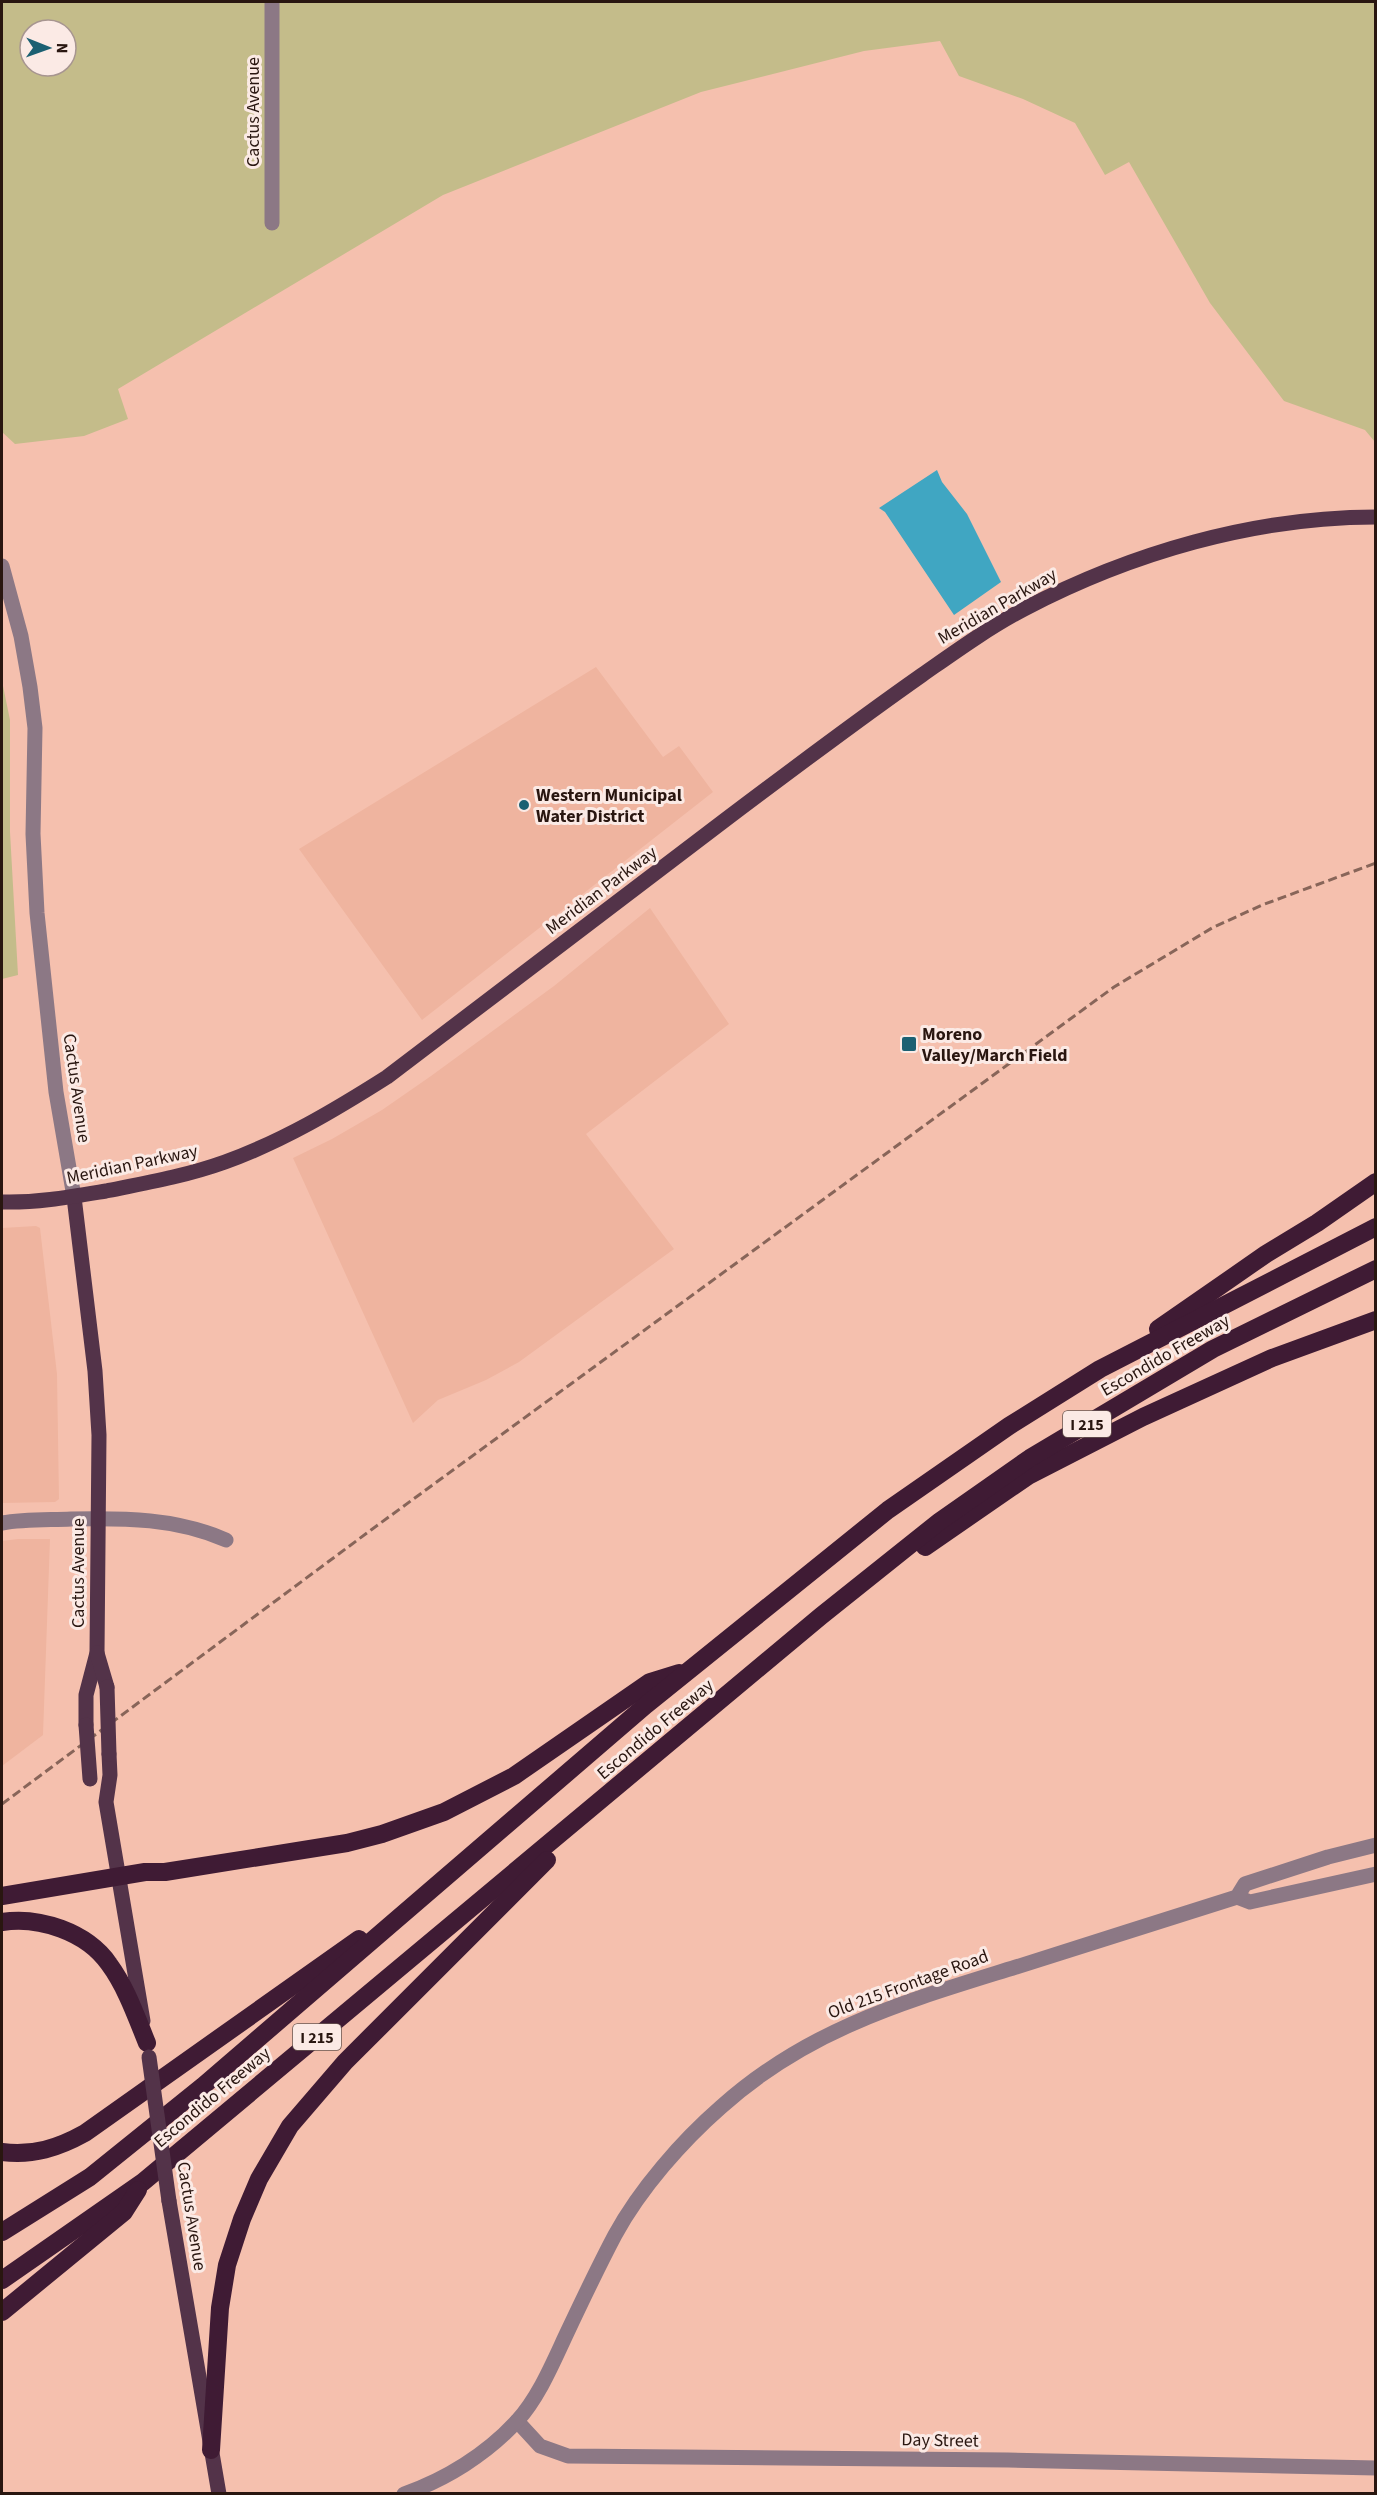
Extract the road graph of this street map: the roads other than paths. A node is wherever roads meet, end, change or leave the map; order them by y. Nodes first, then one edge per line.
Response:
1 (272, 2) edge
2 (272, 224) dead end
3 (1376, 517) edge
4 (2, 566) edge
5 (1376, 1182) edge
6 (74, 1197) junction
7 (2, 1202) edge
8 (1376, 1227) edge
9 (1376, 1269) edge
10 (1376, 1320) edge
11 (1100, 1369) junction
12 (98, 1519) junction
13 (2, 1522) edge
14 (226, 1540) dead end
15 (821, 1616) junction
16 (98, 1653) junction
17 (689, 1670) junction
18 (624, 1782) junction
19 (106, 1802) junction
20 (1376, 1845) edge
21 (468, 1860) junction
22 (1376, 1874) edge
23 (120, 1876) junction
24 (2, 1896) edge
25 (1237, 1897) junction
26 (2, 1922) edge
27 (148, 2050) junction
28 (2, 2152) edge
29 (143, 2182) junction
30 (2, 2232) edge
31 (2, 2280) edge
32 (2, 2312) edge
33 (517, 2421) junction
34 (211, 2450) junction
35 (1376, 2468) edge
36 (219, 2493) edge
37 (404, 2493) edge

1 - 2 street, Cactus Avenue
3 - 6 main road, Meridian Parkway
4 - 6 street, Cactus Avenue
5 - 11 highway
6 - 7 main road, Meridian Parkway
6 - 12 main road, Cactus Avenue
8 - 11 highway, Escondido Freeway / I 215
9 - 15 highway, Escondido Freeway / I 215
10 - 15 highway
11 - 17 highway, Escondido Freeway / I 215
12 - 13 street
12 - 14 street
12 - 16 main road, Cactus Avenue
15 - 18 highway, Escondido Freeway / I 215
16 - 19 main road, Cactus Avenue, bridge
16 - 19 main road, Cactus Avenue, bridge
17 - 21 highway, Escondido Freeway / I 215
17 - 23 highway
18 - 29 highway, Escondido Freeway / I 215
18 - 34 highway
19 - 23 main road, Cactus Avenue
20 - 25 street, Old 215 Frontage Road
21 - 28 highway
21 - 30 highway, Escondido Freeway / I 215
22 - 25 street, Old 215 Frontage Road
23 - 24 highway
23 - 27 main road, Cactus Avenue
25 - 33 street, Old 215 Frontage Road
26 - 27 highway
27 - 34 main road, Cactus Avenue, bridge
29 - 31 highway, Escondido Freeway / I 215
29 - 32 highway
33 - 35 street, Day Street
33 - 37 street, Old 215 Frontage Road
34 - 36 main road, Cactus Avenue

